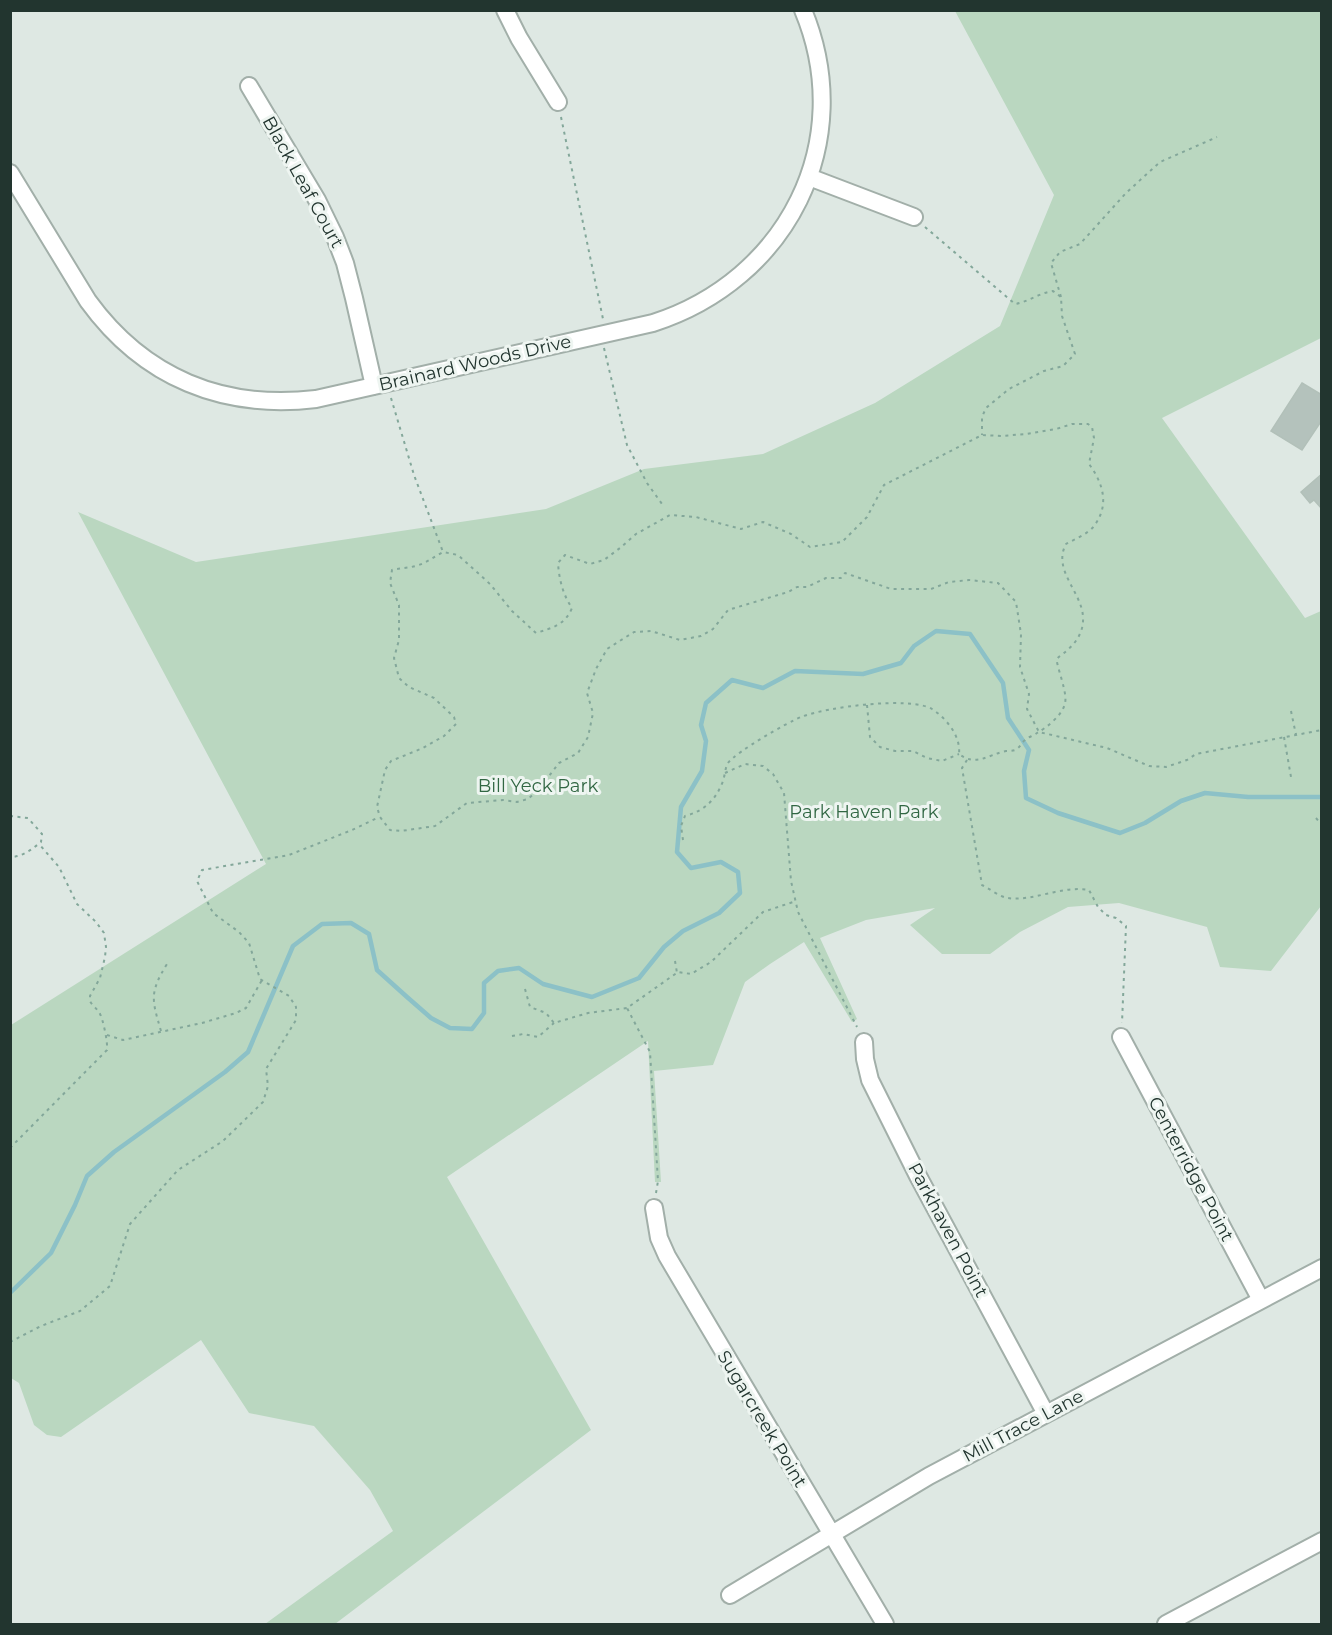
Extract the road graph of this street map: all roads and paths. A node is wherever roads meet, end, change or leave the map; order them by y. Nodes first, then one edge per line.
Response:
1 (505, 10) edge
2 (803, 10) edge
3 (249, 86) dead end
4 (558, 102) joint
5 (1217, 137) dead end
6 (10, 173) edge
7 (809, 177) junction
8 (914, 217) joint
9 (1062, 297) junction
10 (600, 335) junction
11 (380, 385) junction
12 (982, 435) junction
13 (662, 504) dead end
14 (443, 552) junction
15 (867, 705) junction
16 (1291, 711) dead end
17 (1322, 730) edge
18 (1039, 732) junction
19 (1296, 735) junction
20 (1284, 737) junction
21 (959, 754) junction
22 (967, 760) junction
23 (725, 773) junction
24 (1291, 777) dead end
25 (10, 816) edge
26 (380, 817) junction
27 (1316, 818) dead end
28 (1322, 825) edge
29 (682, 840) dead end
30 (39, 844) junction
31 (10, 857) edge
32 (796, 901) junction
33 (675, 961) dead end
34 (167, 964) dead end
35 (677, 973) junction
36 (262, 980) junction
37 (525, 990) dead end
38 (627, 1008) junction
39 (554, 1023) junction
40 (161, 1031) junction
41 (105, 1034) junction
42 (512, 1036) dead end
43 (1121, 1037) joint
44 (864, 1042) joint
45 (10, 1148) edge
46 (654, 1208) joint
47 (1322, 1268) edge
48 (1261, 1300) junction
49 (10, 1342) edge
50 (1046, 1414) junction
51 (831, 1535) junction
52 (1322, 1542) edge
53 (730, 1595) dead end
54 (885, 1624) edge
55 (1166, 1624) edge

1 - 4 street
2 - 7 street, Brainard Woods Drive
3 - 11 street, Black Leaf Court
4 - 10 path
5 - 9 path
6 - 11 street, Brainard Woods Drive
7 - 8 street
7 - 10 street, Brainard Woods Drive
8 - 9 path
9 - 12 path
10 - 11 street, Brainard Woods Drive
10 - 13 path
11 - 14 path
12 - 14 path
12 - 18 path
14 - 26 path
15 - 21 path
15 - 21 path
15 - 23 path
16 - 19 path
17 - 19 path
18 - 20 path
18 - 22 path
18 - 26 path
19 - 20 path
20 - 24 path
21 - 22 path
22 - 43 path
23 - 29 path
23 - 32 path
25 - 30 path
26 - 36 path
27 - 28 path
30 - 31 path
30 - 41 path
32 - 35 path
32 - 44 path
33 - 35 path
34 - 40 path
35 - 38 path
36 - 40 path
36 - 49 path
37 - 39 path
38 - 39 path
38 - 46 path
39 - 42 path
40 - 41 path
41 - 45 path
43 - 48 street, Centerridge Point
44 - 50 street, Parkhaven Point
46 - 51 street, Sugarcreek Point
47 - 48 street, Mill Trace Lane
48 - 50 street, Mill Trace Lane
50 - 51 street, Mill Trace Lane
51 - 53 street, Mill Trace Lane
51 - 54 street, Sugarcreek Point
52 - 55 street

